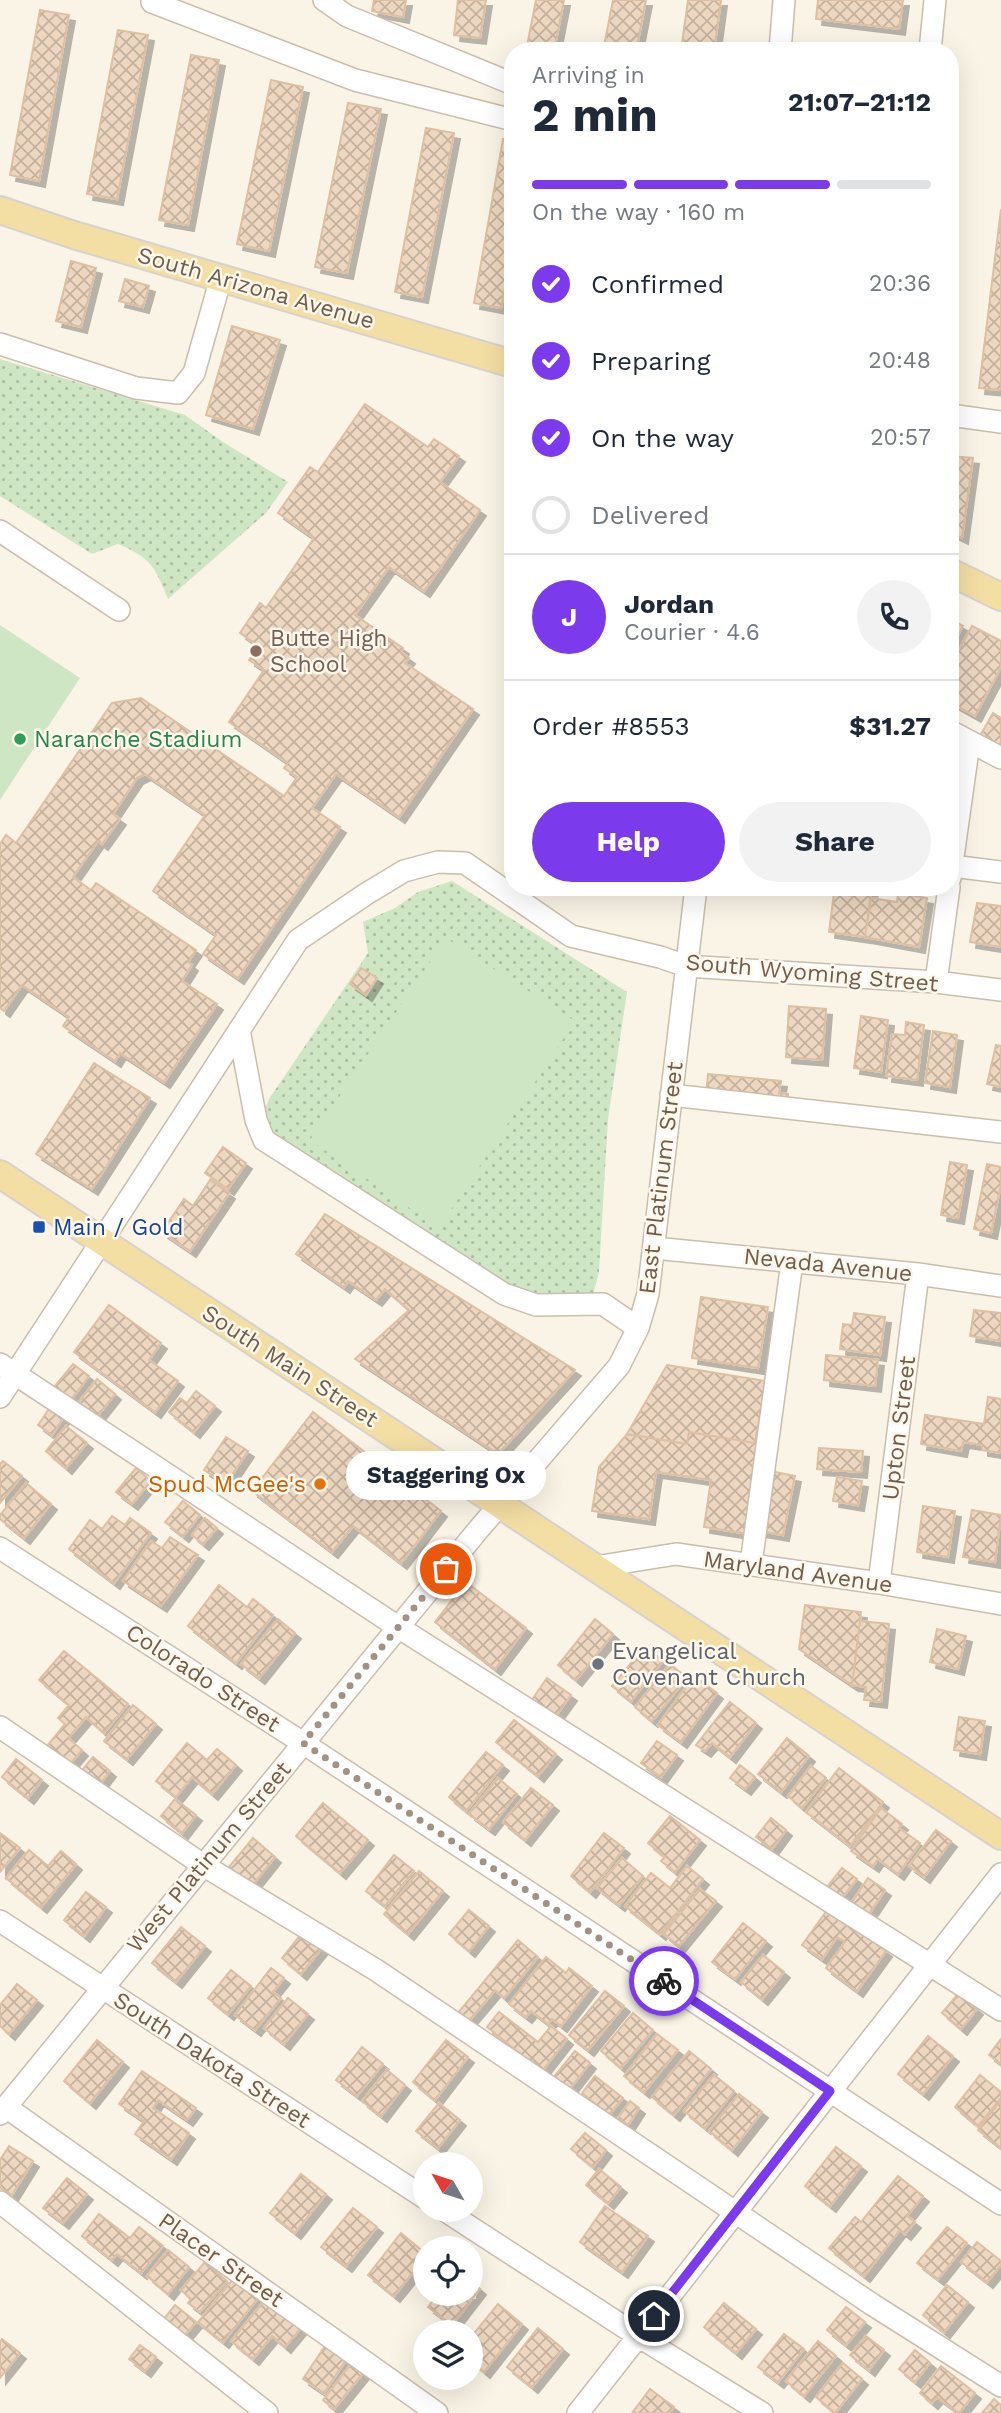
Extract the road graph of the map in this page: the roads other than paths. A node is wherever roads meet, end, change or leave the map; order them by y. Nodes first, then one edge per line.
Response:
1 (153, 0) edge
2 (324, 0) edge
3 (784, 0) edge
4 (934, 0) edge
5 (781, 42) edge
6 (931, 42) edge
7 (504, 80) edge
8 (504, 118) edge
9 (0, 210) edge
10 (222, 278) junction
11 (0, 344) edge
12 (504, 362) edge
13 (959, 416) edge
14 (1001, 422) edge
15 (0, 531) edge
16 (959, 576) edge
17 (1001, 597) edge
18 (119, 610) dead end
19 (959, 737) edge
20 (969, 743) junction
21 (1001, 758) edge
22 (959, 814) edge
23 (1001, 872) edge
24 (959, 876) edge
25 (504, 890) edge
26 (513, 896) edge
27 (694, 896) edge
28 (947, 896) edge
29 (686, 966) junction
30 (936, 982) junction
31 (1001, 990) edge
32 (239, 1030) junction
33 (671, 1095) junction
34 (1001, 1132) edge
35 (0, 1174) edge
36 (102, 1241) junction
37 (654, 1248) junction
38 (792, 1262) junction
39 (918, 1274) junction
40 (1001, 1286) edge
41 (638, 1328) junction
42 (8, 1369) edge
43 (0, 1397) edge
44 (499, 1504) junction
45 (0, 1548) edge
46 (751, 1564) junction
47 (595, 1567) junction
48 (880, 1583) junction
49 (1001, 1604) edge
50 (398, 1627) junction
51 (0, 1727) edge
52 (303, 1743) junction
53 (1001, 1836) edge
54 (203, 1865) junction
55 (1001, 1874) edge
56 (0, 1921) edge
57 (929, 1966) junction
58 (101, 1988) junction
59 (1001, 2010) edge
60 (830, 2091) junction
61 (3, 2110) edge
62 (413, 2190) edge
63 (0, 2202) edge
64 (1001, 2204) edge
65 (736, 2212) junction
66 (462, 2222) edge
67 (638, 2336) junction
68 (1001, 2386) edge
69 (267, 2413) edge
70 (437, 2413) edge
71 (578, 2413) edge
72 (762, 2413) edge

1 - 8 street
2 - 7 street
3 - 5 street
4 - 6 street
9 - 10 main road, South Arizona Avenue
10 - 11 street
10 - 12 main road, South Arizona Avenue
13 - 14 street
15 - 18 street
16 - 17 main road
19 - 20 street
20 - 21 street
20 - 22 street
23 - 24 street
25 - 32 street, South Wyoming Street
26 - 29 street, South Wyoming Street
27 - 29 street, East Platinum Street
28 - 30 street
29 - 30 street, South Wyoming Street
29 - 33 street, East Platinum Street
30 - 31 street, South Wyoming Street
32 - 36 street, South Wyoming Street
32 - 41 street
33 - 34 street
33 - 37 street, East Platinum Street
35 - 36 main road, South Main Street
36 - 42 street, South Wyoming Street
36 - 44 main road, South Main Street
37 - 38 street, Nevada Avenue
37 - 41 street, East Platinum Street
38 - 39 street, Nevada Avenue
38 - 46 street
39 - 40 street, Nevada Avenue
39 - 48 street, Upton Street
41 - 44 street, East Platinum Street
42 - 43 street, South Wyoming Street
42 - 50 street
44 - 47 main road, South Main Street
44 - 50 street, West Platinum Street
45 - 52 street, Colorado Street
46 - 47 street, Maryland Avenue
46 - 48 street, Maryland Avenue
47 - 53 main road, South Main Street
48 - 49 street, Maryland Avenue
50 - 52 street, West Platinum Street
50 - 57 street
51 - 54 street
52 - 54 street, West Platinum Street
52 - 60 street, Colorado Street
54 - 58 street, West Platinum Street
54 - 65 street
55 - 57 street
56 - 58 street, South Dakota Street
57 - 59 street
57 - 60 street
58 - 61 street, West Platinum Street
58 - 62 street, South Dakota Street
60 - 64 street, Colorado Street
60 - 65 street
61 - 70 street, Placer Street
63 - 69 street
65 - 67 street
65 - 68 street
66 - 67 street
67 - 71 street
67 - 72 street

